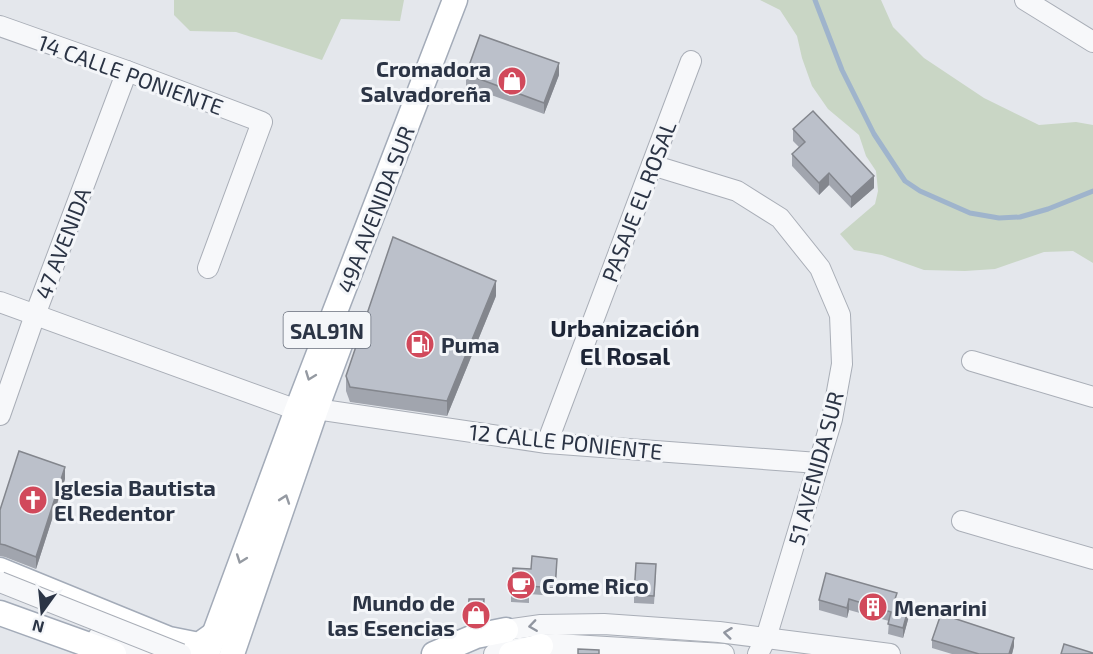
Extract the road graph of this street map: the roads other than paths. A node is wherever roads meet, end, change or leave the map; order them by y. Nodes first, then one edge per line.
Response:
1 (1025, 0) edge
2 (461, 4) edge
3 (0, 26) edge
4 (1093, 42) edge
5 (691, 61) dead end
6 (127, 71) junction
7 (652, 165) junction
8 (208, 268) dead end
9 (0, 302) edge
10 (35, 315) junction
11 (972, 361) dead end
12 (1093, 397) edge
13 (306, 410) junction
14 (0, 415) edge
15 (547, 443) junction
16 (818, 463) junction
17 (962, 521) dead end
18 (1093, 559) edge
19 (0, 570) edge
20 (0, 582) edge
21 (0, 600) edge
22 (0, 613) edge
23 (506, 630) junction
24 (210, 644) edge
25 (762, 646) edge
26 (552, 648) edge
27 (176, 649) edge
28 (114, 654) edge
29 (145, 654) edge
30 (233, 654) edge
31 (434, 654) edge
32 (460, 654) edge
33 (494, 654) edge
34 (510, 654) edge
35 (724, 654) edge
36 (890, 654) edge

1 - 4 street
2 - 13 main road, 49A AVENIDA SUR / SAL91N
3 - 6 street, 14 CALLE PONIENTE
5 - 7 street, PASAJE EL ROSAL
6 - 8 street, 14 CALLE PONIENTE
6 - 10 street, 47 AVENIDA
7 - 15 street, PASAJE EL ROSAL
7 - 16 street, 51 AVENIDA SUR
9 - 10 street, 12 CALLE PONIENTE
10 - 13 street, 12 CALLE PONIENTE
10 - 14 street, 47 AVENIDA
11 - 12 street
13 - 15 street, 12 CALLE PONIENTE
13 -> 24 main road, 49A AVENIDA SUR / SAL91N
30 -> 13 main road, 49A AVENIDA SUR / SAL91N
15 - 16 street, 12 CALLE PONIENTE
16 - 25 street, 51 AVENIDA SUR
17 - 18 street
19 - 27 main road
20 - 27 street, bridge
21 - 29 street
22 - 28 main road
25 -> 23 street
23 - 31 main road
23 - 32 street
24 - 27 main road
25 - 36 street
26 - 33 street
26 - 34 main road
26 - 35 street

